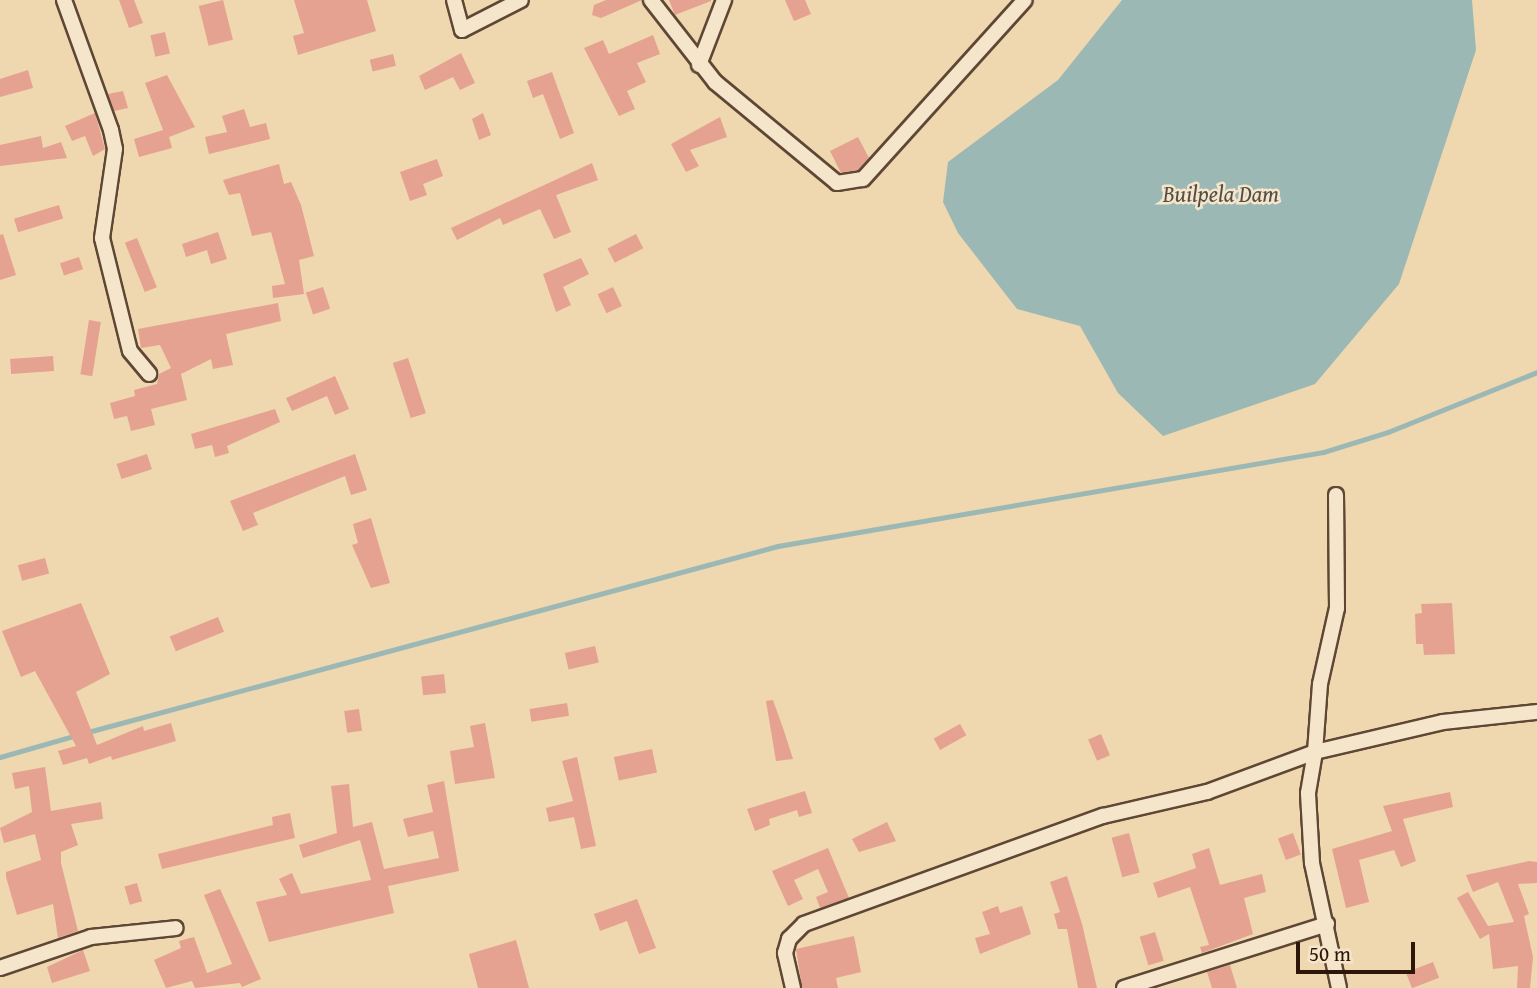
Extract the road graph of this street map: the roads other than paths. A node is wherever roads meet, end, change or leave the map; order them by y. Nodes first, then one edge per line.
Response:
1 (64, 0) edge
2 (454, 0) edge
3 (521, 0) edge
4 (651, 0) edge
5 (724, 0) edge
6 (1025, 0) edge
7 (699, 65) junction
8 (149, 373) dead end
9 (1336, 495) dead end
10 (1537, 712) edge
11 (1315, 752) junction
12 (1327, 924) junction
13 (176, 928) dead end
14 (0, 968) edge
15 (793, 988) edge
16 (1124, 988) edge
17 (1339, 988) edge

1 - 8 street
2 - 3 street
4 - 7 street
5 - 7 street
6 - 7 street
9 - 11 street
10 - 11 street
11 - 12 street
11 - 15 street
12 - 16 street
12 - 17 street
13 - 14 street

